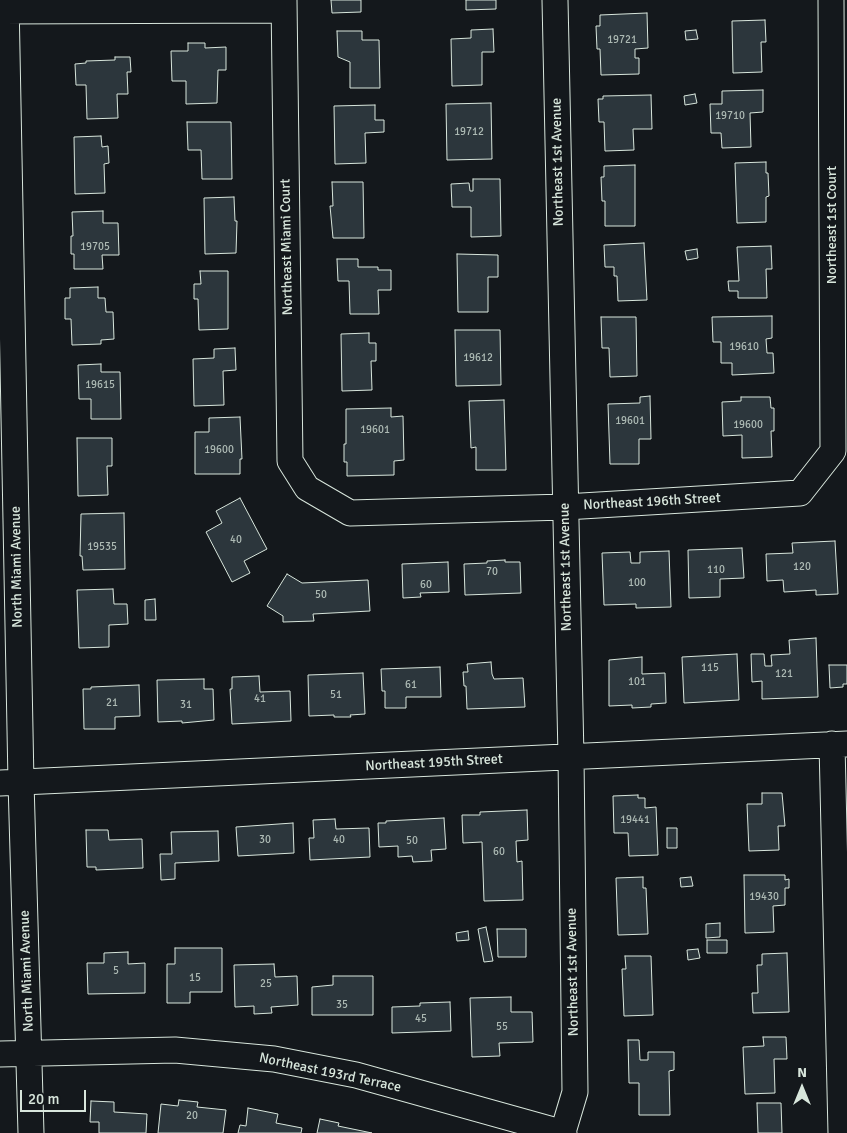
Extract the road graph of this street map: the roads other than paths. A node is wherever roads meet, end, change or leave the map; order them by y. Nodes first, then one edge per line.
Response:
1 (555, 0) edge
2 (832, 0) edge
3 (284, 5) edge
4 (4, 8) edge
5 (6, 262) edge
6 (833, 451) joint
7 (307, 488) joint
8 (565, 507) junction
9 (8, 514) edge
10 (839, 744) edge
11 (571, 757) junction
12 (10, 782) edge
13 (29, 1052) junction
14 (0, 1054) edge
15 (31, 1133) edge
16 (564, 1133) edge
17 (841, 1133) edge

1 - 8 street, Northeast 1st Avenue
2 - 6 street, Northeast 1st Court
3 - 4 street
3 - 7 street, Northeast Miami Court
4 - 5 street, North Miami Avenue
5 - 9 street, North Miami Avenue
6 - 8 street, Northeast 196th Street
7 - 8 street, Northeast 196th Street
8 - 11 street, Northeast 1st Avenue
9 - 12 street, North Miami Avenue
10 - 11 street, Northeast 195th Street
10 - 17 street
11 - 12 street, Northeast 195th Street
11 - 16 street, Northeast 1st Avenue
12 - 13 street, North Miami Avenue
13 - 14 street, Northeast 193rd Terrace
13 - 15 street, North Miami Avenue
13 - 16 street, Northeast 193rd Terrace

